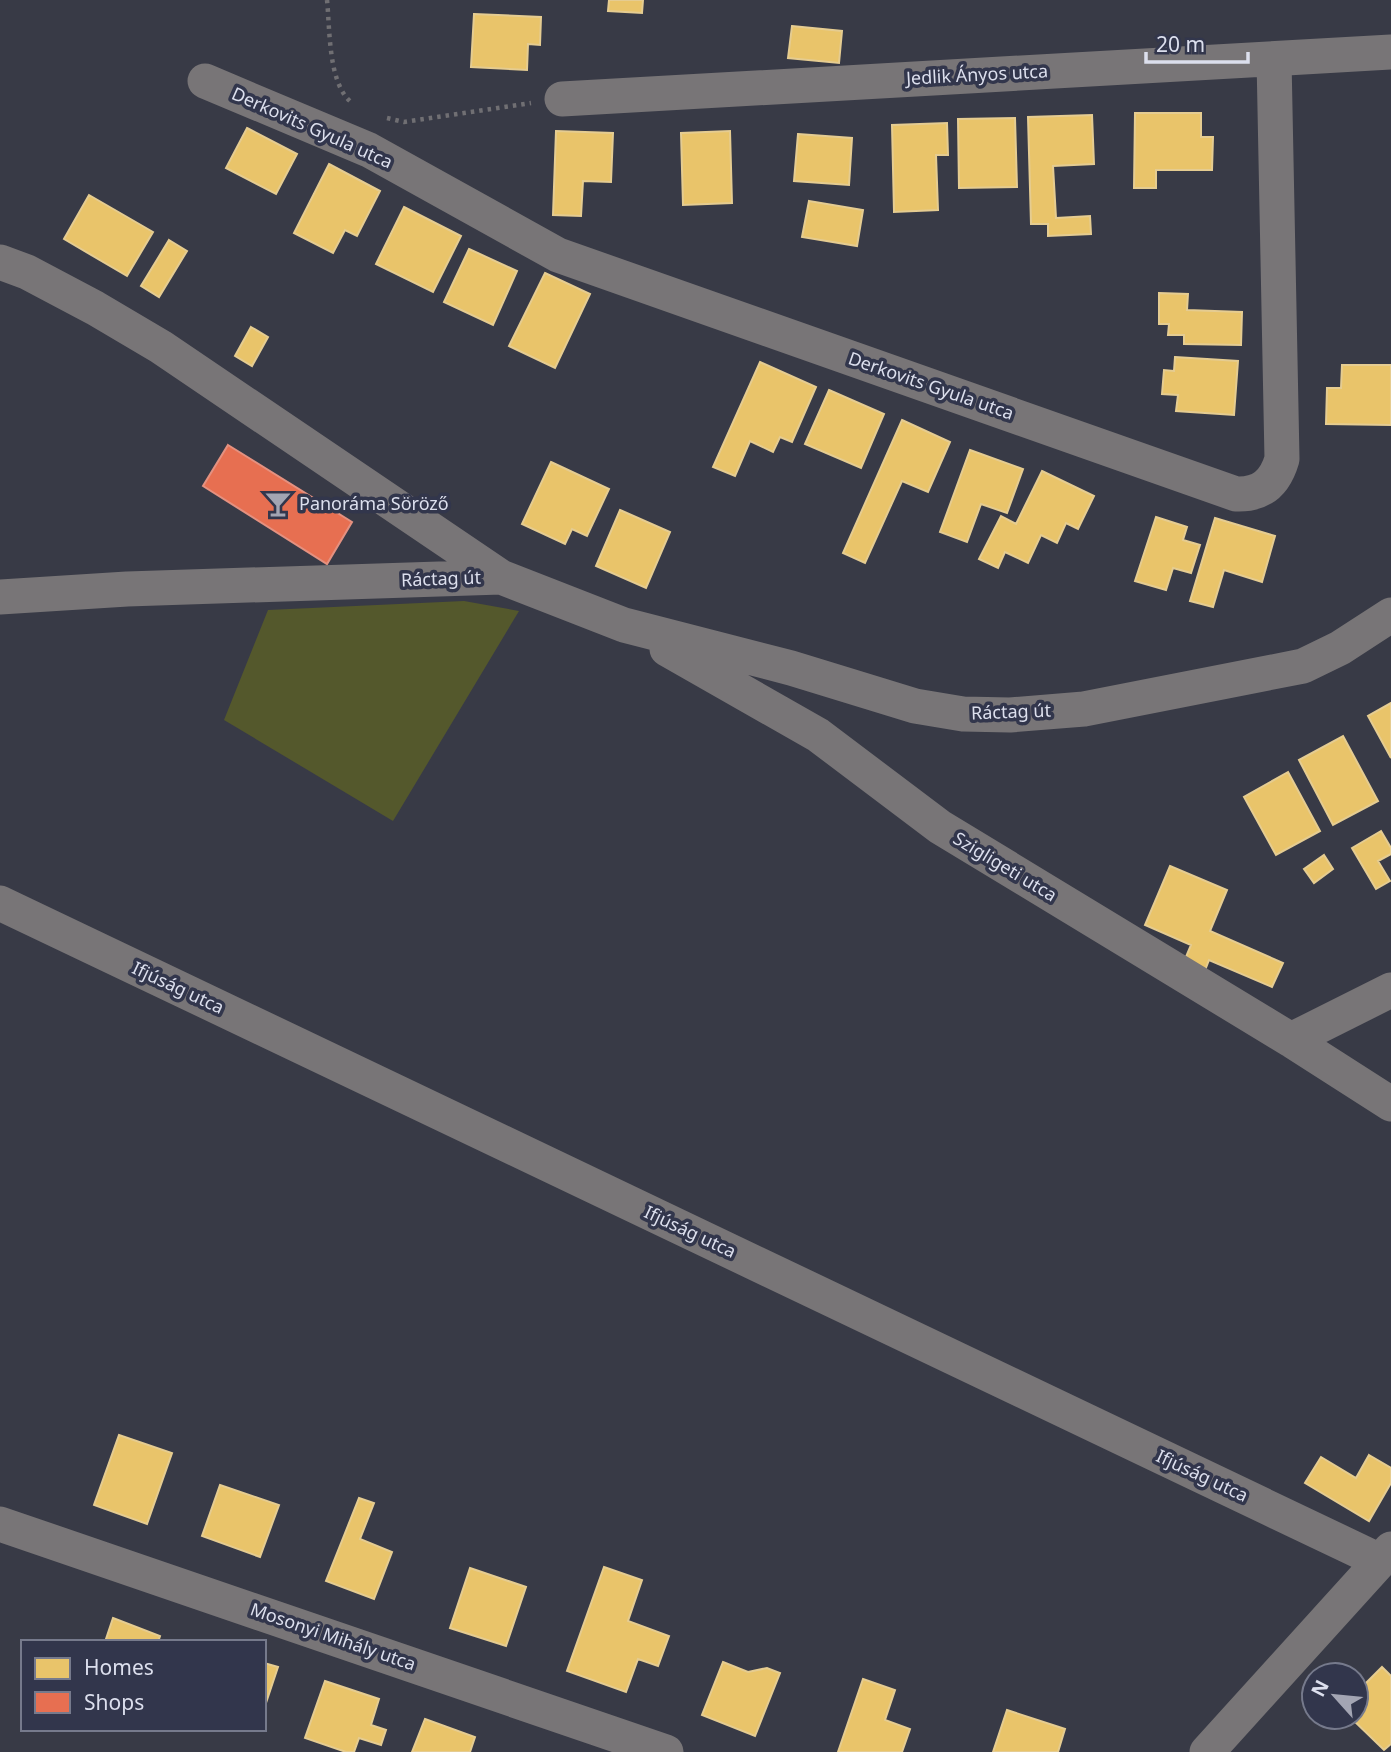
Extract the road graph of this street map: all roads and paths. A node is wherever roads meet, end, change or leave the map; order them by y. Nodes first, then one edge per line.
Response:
1 (327, 0) edge
2 (1391, 52) edge
3 (1275, 59) junction
4 (205, 81) dead end
5 (562, 99) joint
6 (355, 105) dead end
7 (379, 116) dead end
8 (0, 262) edge
9 (501, 577) junction
10 (0, 597) edge
11 (1391, 615) edge
12 (624, 625) junction
13 (0, 902) edge
14 (1391, 990) edge
15 (1291, 1040) junction
16 (1391, 1104) edge
17 (0, 1524) edge
18 (1386, 1555) edge
19 (666, 1752) edge
20 (1207, 1752) edge

1 - 6 path
2 - 3 street, Jedlik Ányos utca
3 - 4 street, Derkovits Gyula utca
3 - 5 street, Jedlik Ányos utca
5 - 7 path
8 - 9 street, Ráctag út
9 - 10 street, Ráctag út
9 - 12 street
11 - 12 street, Ráctag út
12 - 15 street, Szigligeti utca
13 - 18 street, Ifjúság utca
14 - 15 street
15 - 16 street, Szigligeti utca
17 - 19 street, Mosonyi Mihály utca
18 - 20 street

